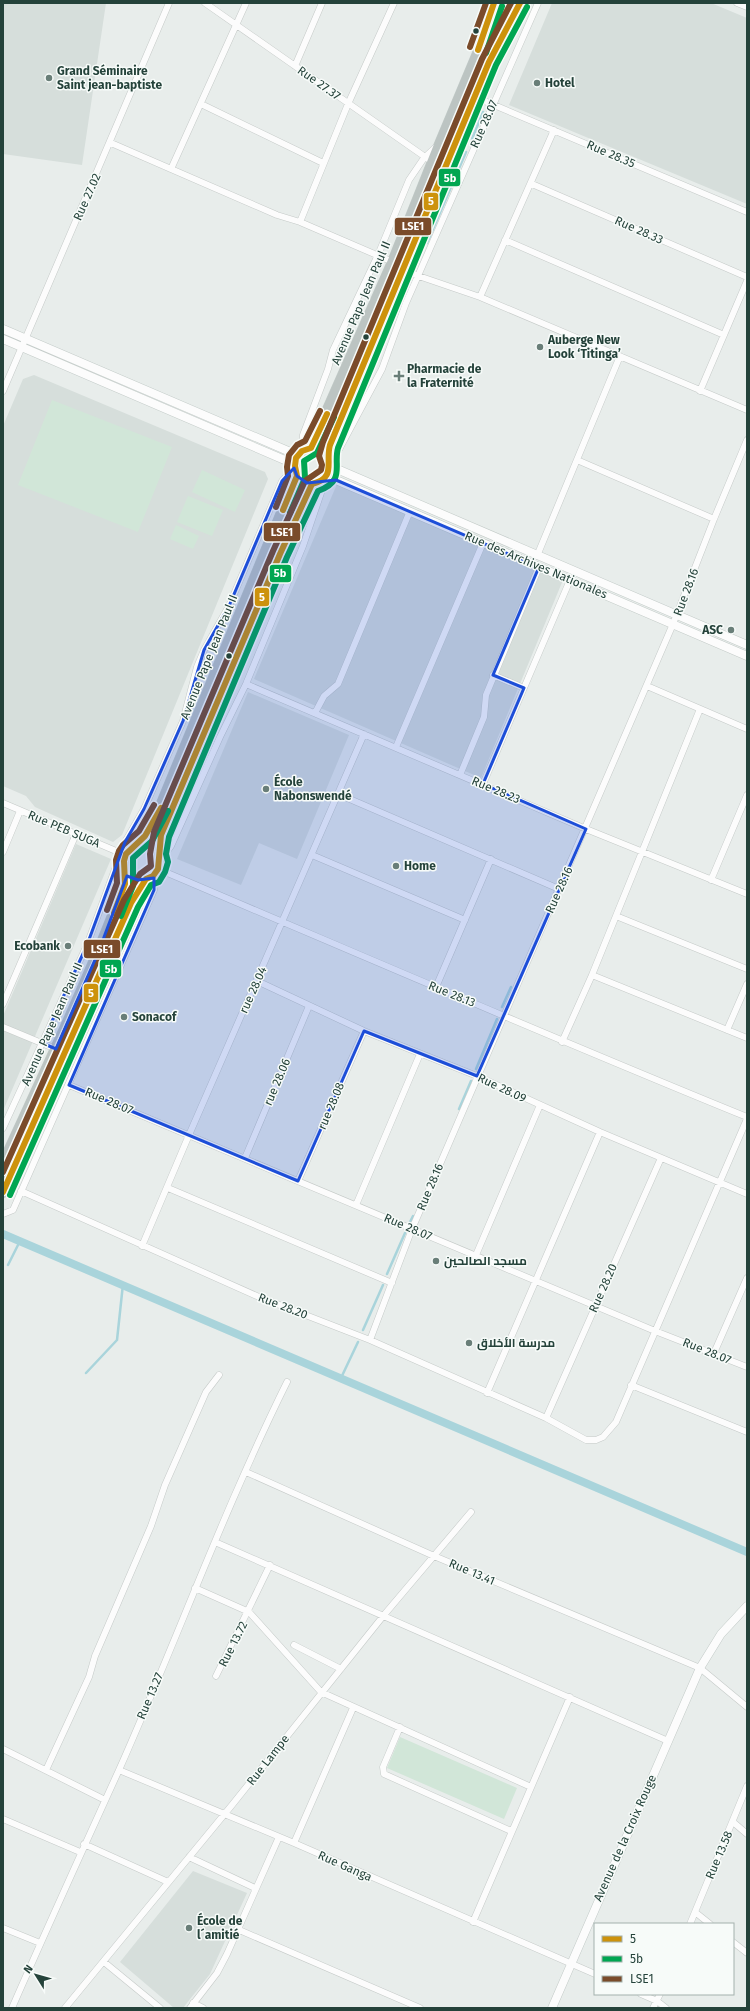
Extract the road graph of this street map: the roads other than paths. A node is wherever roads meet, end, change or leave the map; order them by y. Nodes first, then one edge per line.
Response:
1 (169, 3) edge
2 (205, 3) edge
3 (246, 3) edge
4 (322, 3) edge
5 (394, 3) edge
6 (494, 3) edge
7 (499, 3) edge
8 (514, 3) edge
9 (520, 3) edge
10 (538, 3) edge
11 (737, 3) edge
12 (747, 7) edge
13 (236, 25) junction
14 (488, 62) junction
15 (295, 66) junction
16 (471, 71) junction
17 (475, 97) junction
18 (201, 104) junction
19 (348, 104) junction
20 (493, 104) junction
21 (554, 130) junction
22 (111, 143) junction
23 (428, 160) junction
24 (323, 162) junction
25 (171, 169) junction
26 (532, 184) junction
27 (747, 212) edge
28 (300, 222) junction
29 (505, 240) junction
30 (378, 255) junction
31 (397, 266) junction
32 (418, 276) junction
33 (747, 277) edge
34 (747, 281) edge
35 (480, 297) junction
36 (3, 328) edge
37 (724, 335) junction
38 (25, 338) junction
39 (3, 340) edge
40 (21, 347) junction
41 (620, 356) junction
42 (700, 390) junction
43 (3, 391) edge
44 (747, 410) edge
45 (747, 440) edge
46 (305, 450) junction
47 (577, 460) junction
48 (329, 461) junction
49 (295, 469) junction
50 (319, 482) junction
51 (410, 512) junction
52 (714, 519) junction
53 (483, 543) junction
54 (538, 556) junction
55 (539, 567) junction
56 (570, 580) junction
57 (677, 615) junction
58 (674, 624) junction
59 (747, 645) edge
60 (747, 656) edge
61 (494, 676) junction
62 (246, 684) junction
63 (647, 686) junction
64 (524, 688) junction
65 (700, 709) junction
66 (315, 713) junction
67 (747, 729) edge
68 (364, 734) junction
69 (396, 747) junction
70 (460, 775) junction
71 (483, 784) junction
72 (338, 794) junction
73 (747, 795) edge
74 (3, 803) edge
75 (20, 811) junction
76 (586, 828) junction
77 (76, 834) junction
78 (137, 845) junction
79 (3, 852) edge
80 (641, 852) junction
81 (123, 854) junction
82 (312, 855) junction
83 (491, 859) junction
84 (155, 868) junction
85 (126, 870) junction
86 (711, 880) junction
87 (559, 889) junction
88 (747, 894) edge
89 (616, 916) junction
90 (465, 920) junction
91 (283, 922) junction
92 (747, 969) edge
93 (592, 975) junction
94 (257, 982) junction
95 (747, 984) edge
96 (436, 987) junction
97 (3, 1004) edge
98 (310, 1006) junction
99 (504, 1015) junction
100 (3, 1027) edge
101 (364, 1030) junction
102 (727, 1030) junction
103 (747, 1038) edge
104 (562, 1042) junction
105 (42, 1043) junction
106 (56, 1049) junction
107 (420, 1054) junction
108 (477, 1076) junction
109 (69, 1085) junction
110 (540, 1105) junction
111 (747, 1118) edge
112 (3, 1128) edge
113 (600, 1132) junction
114 (189, 1135) junction
115 (245, 1158) junction
116 (661, 1158) junction
117 (3, 1164) edge
118 (298, 1181) junction
119 (720, 1183) junction
120 (168, 1188) junction
121 (21, 1191) junction
122 (3, 1192) edge
123 (747, 1194) edge
124 (356, 1205) junction
125 (3, 1214) edge
126 (412, 1229) junction
127 (142, 1246) junction
128 (476, 1255) junction
129 (747, 1278) edge
130 (535, 1281) junction
131 (392, 1283) junction
132 (595, 1305) junction
133 (655, 1331) junction
134 (370, 1340) junction
135 (714, 1353) junction
136 (747, 1368) edge
137 (219, 1375) dead end
138 (287, 1382) dead end
139 (631, 1385) junction
140 (487, 1393) junction
141 (546, 1418) junction
142 (747, 1432) edge
143 (246, 1472) junction
144 (471, 1512) dead end
145 (215, 1542) junction
146 (434, 1556) junction
147 (270, 1565) junction
148 (195, 1588) junction
149 (747, 1606) edge
150 (249, 1612) junction
151 (384, 1615) junction
152 (294, 1645) dead end
153 (700, 1668) junction
154 (341, 1669) junction
155 (216, 1676) dead end
156 (321, 1692) junction
157 (570, 1697) junction
158 (747, 1707) edge
159 (354, 1708) junction
160 (400, 1727) junction
161 (668, 1740) junction
162 (3, 1749) edge
163 (46, 1770) junction
164 (119, 1770) junction
165 (747, 1786) edge
166 (531, 1787) junction
167 (105, 1800) junction
168 (224, 1814) junction
169 (3, 1819) edge
170 (732, 1822) junction
171 (512, 1831) junction
172 (747, 1834) edge
173 (279, 1837) junction
174 (294, 1843) junction
175 (84, 1844) junction
176 (80, 1852) junction
177 (189, 1857) junction
178 (168, 1882) junction
179 (255, 1888) junction
180 (695, 1912) junction
181 (473, 1922) junction
182 (690, 1923) edge
183 (709, 1923) edge
184 (3, 1928) edge
185 (237, 1929) junction
186 (40, 1943) junction
187 (734, 1943) edge
188 (747, 1953) edge
189 (104, 1962) junction
190 (571, 1964) junction
191 (594, 1974) edge
192 (643, 1995) edge
193 (660, 1995) edge
194 (657, 2001) junction
195 (405, 2005) edge
196 (191, 2006) edge
197 (12, 2008) edge
198 (65, 2008) edge
199 (160, 2008) edge
200 (204, 2008) edge
201 (420, 2008) edge
202 (552, 2008) edge
203 (653, 2008) edge
204 (666, 2008) edge

1 - 22 street, Rue 27.02
2 - 13 street, Rue 27.37
3 - 13 street
4 - 15 street
5 - 19 street
6 - 16 highway
7 - 16 highway
8 - 14 highway
9 - 14 highway
10 - 20 street, Rue 28.07
11 - 12 street
13 - 15 street, Rue 27.37
13 - 18 street
14 - 17 highway, Avenue Pape Jean Paul II
15 - 19 street, Rue 27.37
16 - 23 highway, Avenue Pape Jean Paul II
17 - 20 street, Rue 28.35
17 - 31 highway, Avenue Pape Jean Paul II
18 - 24 street
18 - 25 street
19 - 23 street, Rue 27.37
19 - 24 street
20 - 21 street, Rue 28.35
20 - 32 street, Rue 28.07
21 - 26 street
21 - 27 street, Rue 28.35
22 - 25 street
22 - 38 street, Rue 27.02
23 - 30 street
23 - 31 highway, Avenue Pape Jean Paul II
24 - 28 street
25 - 28 street
26 - 29 street
26 - 33 street, Rue 28.33
28 - 30 street
29 - 35 street
29 - 37 street
30 - 31 street
30 - 46 street
31 - 32 street
31 - 46 highway, Avenue Pape Jean Paul II
31 - 48 highway, Avenue Pape Jean Paul II
32 - 35 street
32 - 48 street, Rue 28.07
34 - 37 street
35 - 41 street
36 - 38 street
37 - 42 street
38 - 40 street, Rue 27.02
38 - 46 street
39 - 40 street
40 - 43 street, Rue 27.02
40 - 49 street
41 - 42 street
41 - 47 street
42 - 44 street
45 - 52 street, Rue 28.16
46 - 48 highway
46 - 49 highway, Avenue Pape Jean Paul II
47 - 52 street
47 - 54 street
48 - 50 highway, Avenue Pape Jean Paul II
48 - 54 street, Rue des Archives Nationales
49 - 50 highway
49 - 78 highway, Avenue Pape Jean Paul II
49 - 81 street
50 - 51 street, Rue des Archives Nationales
50 - 62 street, Rue 28.07
50 - 84 highway, Avenue Pape Jean Paul II
51 - 53 street, Rue des Archives Nationales
51 - 66 street
52 - 57 street, Rue 28.16
53 - 55 street, Rue des Archives Nationales
53 - 69 street
54 - 57 street, Rue des Archives Nationales
55 - 56 street, Rue des Archives Nationales
55 - 61 street
56 - 58 street, Rue des Archives Nationales
56 - 64 street
57 - 58 street, Rue 28.16
57 - 59 street, Rue des Archives Nationales
58 - 60 street, Rue des Archives Nationales
58 - 63 street, Rue 28.16
61 - 64 street
61 - 70 street
62 - 66 street, Rue 28.23
62 - 84 street, Rue 28.07
63 - 65 street
63 - 76 street, Rue 28.16
64 - 71 street
65 - 67 street
65 - 80 street
66 - 68 street, Rue 28.23
68 - 69 street, Rue 28.23
68 - 72 street, rue 28.04
69 - 70 street, Rue 28.23
70 - 71 street, Rue 28.23
71 - 76 street, Rue 28.23
72 - 82 street, rue 28.04
72 - 83 street
73 - 86 street
74 - 75 street, Rue PEB SUGA
75 - 77 street, Rue PEB SUGA
75 - 79 street
76 - 80 street, Rue 28.23
76 - 87 street, Rue 28.16
77 - 81 street, Rue PEB SUGA
77 - 97 street
78 - 81 highway, Avenue Pape Jean Paul II
78 - 84 highway
80 - 86 street, Rue 28.23
80 - 89 street
81 - 85 highway, Avenue Pape Jean Paul II
81 - 105 street
82 - 90 street
82 - 91 street, rue 28.04
83 - 87 street
83 - 90 street
84 - 85 highway
84 - 91 street, Rue 28.13
84 - 109 street, Rue 28.07
84 - 122 highway, Avenue Pape Jean Paul II
85 - 106 highway, Avenue Pape Jean Paul II
86 - 88 street, Rue 28.23
87 - 99 street, Rue 28.16
89 - 92 street
89 - 93 street
90 - 96 street
91 - 94 street, rue 28.04
91 - 96 street, Rue 28.13
93 - 102 street
93 - 104 street
94 - 98 street, Rue 28.09
94 - 114 street, rue 28.04
95 - 102 street
96 - 99 street, Rue 28.13
98 - 101 street, Rue 28.09
98 - 115 street, rue 28.06
99 - 104 street, Rue 28.13
99 - 108 street, Rue 28.16
100 - 105 street
101 - 107 street, Rue 28.09
101 - 118 street, rue 28.08
102 - 103 street
104 - 111 street, Rue 28.13
105 - 106 street
105 - 112 street
106 - 117 highway, Avenue Pape Jean Paul II
107 - 108 street, Rue 28.09
107 - 124 street
108 - 110 street, Rue 28.09
108 - 126 street, Rue 28.16
109 - 114 street, Rue 28.07
109 - 121 street, Rue 28.07
110 - 113 street, Rue 28.09
110 - 128 street
111 - 119 street
113 - 116 street, Rue 28.09
113 - 130 street
114 - 115 street, Rue 28.07
114 - 120 street, rue 28.04
115 - 118 street, Rue 28.07
116 - 119 street, Rue 28.09
116 - 132 street, Rue 28.20
118 - 124 street, Rue 28.07
119 - 123 street, Rue 28.09
119 - 133 street
120 - 127 street, rue 28.04
120 - 131 street
121 - 125 street, Rue 28.07
121 - 127 street, Rue 28.20
124 - 126 street, Rue 28.07
126 - 128 street, Rue 28.07
126 - 131 street, Rue 28.16
127 - 134 street, Rue 28.20
128 - 130 street, Rue 28.07
129 - 135 street
130 - 132 street, Rue 28.07
130 - 140 street
131 - 134 street, Rue 28.16
132 - 133 street, Rue 28.07
132 - 141 street, Rue 28.20
133 - 135 street, Rue 28.07
133 - 139 street
134 - 140 street, Rue 28.20
135 - 136 street, Rue 28.07
137 - 163 street
138 - 143 street, Rue 13.27
139 - 141 street, Rue 28.20
139 - 142 street
140 - 141 street, Rue 28.20
143 - 145 street, Rue 13.27
143 - 146 street, Rue 13.41
144 - 146 street, Rue Lampe
145 - 147 street
145 - 148 street, Rue 13.27
146 - 151 street, Rue Lampe
146 - 153 street, Rue 13.41
147 - 150 street, Rue 13.72
147 - 151 street
148 - 150 street
148 - 164 street, Rue 13.27
149 - 153 street, Avenue de la Croix Rouge
150 - 155 street, Rue 13.72
150 - 156 street
151 - 154 street, Rue Lampe
151 - 157 street
152 - 154 street
153 - 158 street, Rue 13.41
153 - 161 street, Avenue de la Croix Rouge
154 - 156 street, Rue Lampe
156 - 159 street
156 - 168 street, Rue Lampe
157 - 161 street
157 - 166 street
159 - 160 street
159 - 174 street
160 - 166 street
160 - 171 street
161 - 190 street, Avenue de la Croix Rouge
162 - 163 street
163 - 167 street
164 - 167 street, Rue 13.27
164 - 168 street, Rue Ganga
165 - 170 street, Rue 13.58
166 - 171 street
167 - 175 street, Rue 13.27
168 - 173 street, Rue Ganga
168 - 177 street, Rue Lampe
169 - 176 street
170 - 172 street
170 - 180 street, Rue 13.58
171 - 181 street
173 - 174 street, Rue Ganga
173 - 179 street
174 - 181 street, Rue Ganga
175 - 176 street, Rue 13.27
175 - 178 street
176 - 186 street, Rue 13.27
177 - 178 street, Rue Lampe
177 - 179 street
178 - 189 street, Rue Lampe
179 - 185 street
180 - 182 street, Rue 13.58
180 - 183 street
181 - 190 street, Rue Ganga
184 - 186 street
185 - 195 street
185 - 196 street
186 - 197 street, Rue 13.27
187 - 188 street
189 - 198 street, Rue Lampe
189 - 199 street
190 - 191 street, Rue Ganga
190 - 202 street, Avenue de la Croix Rouge
192 - 194 street
193 - 194 street
194 - 203 street
194 - 204 street
195 - 201 street
196 - 200 street

